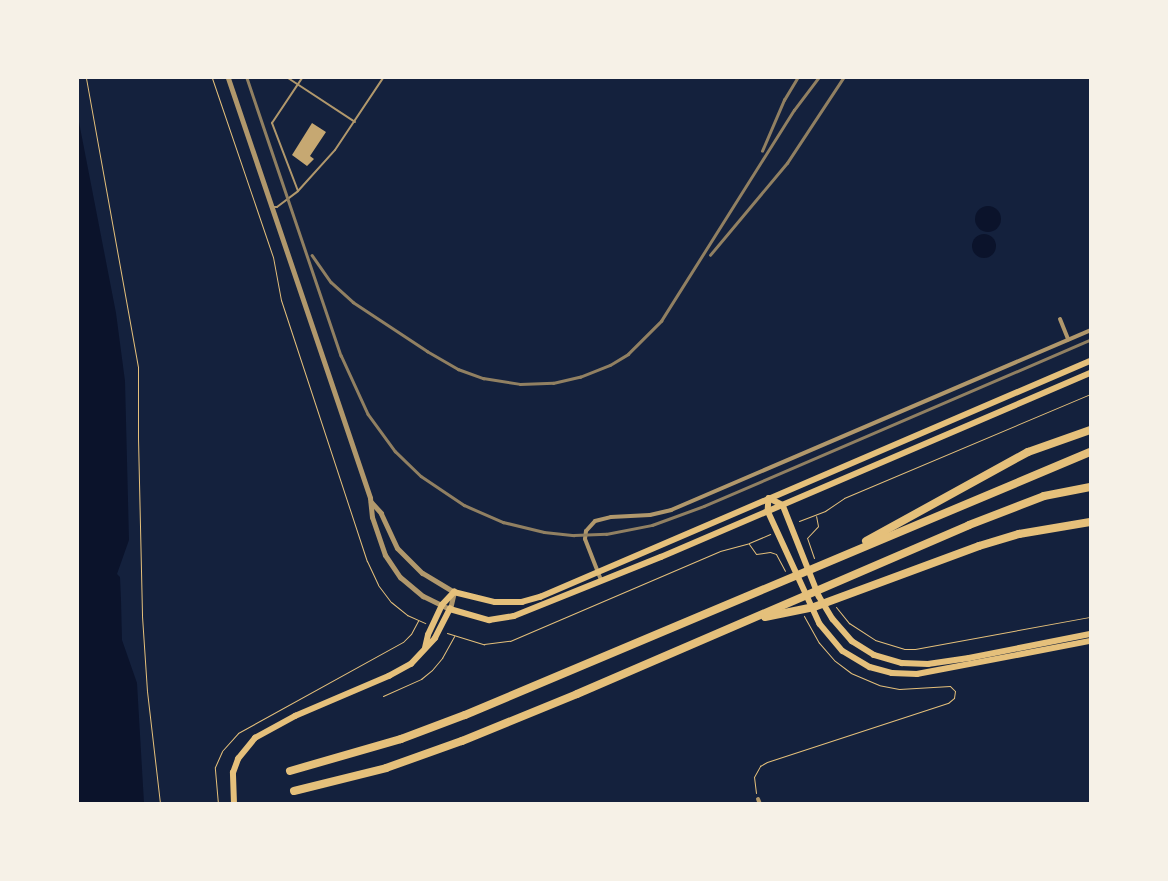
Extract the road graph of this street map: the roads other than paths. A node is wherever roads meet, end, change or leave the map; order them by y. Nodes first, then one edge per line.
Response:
1 (228, 78) edge
2 (288, 78) edge
3 (302, 78) edge
4 (383, 78) edge
5 (298, 84) junction
6 (355, 122) junction
7 (298, 192) junction
8 (271, 207) junction
9 (1060, 320) dead end
10 (1090, 330) edge
11 (1068, 339) junction
12 (1090, 361) edge
13 (1090, 373) edge
14 (1090, 430) edge
15 (1090, 452) edge
16 (1090, 487) edge
17 (769, 498) junction
18 (371, 502) junction
19 (783, 505) junction
20 (768, 511) junction
21 (1090, 522) edge
22 (838, 557) junction
23 (598, 572) junction
24 (601, 580) junction
25 (454, 592) junction
26 (442, 605) junction
27 (450, 609) junction
28 (750, 620) junction
29 (1090, 634) edge
30 (1090, 642) edge
31 (425, 648) junction
32 (290, 771) dead end
33 (294, 792) dead end
34 (758, 798) road end
35 (234, 804) edge
36 (760, 804) edge

1 - 8 street
2 - 5 lane
3 - 5 lane
4 - 6 lane
5 - 6 lane
5 - 7 lane
6 - 7 lane
7 - 8 lane
8 - 18 street
9 - 11 street
10 - 11 street
11 - 23 street
12 - 17 main road
13 - 19 main road
14 - 22 highway
15 - 22 highway
16 - 28 highway
17 - 19 main road
17 - 20 main road
17 - 23 main road
18 - 25 street
18 - 26 street
19 - 20 main road
19 - 29 main road
20 - 24 main road
20 - 30 main road
21 - 28 highway
22 - 32 highway
23 - 24 street
23 - 25 main road
24 - 27 main road
25 - 26 main road
25 - 27 street
26 - 27 street
26 - 31 main road
27 - 31 main road
28 - 33 highway
31 - 35 main road
34 - 36 street

